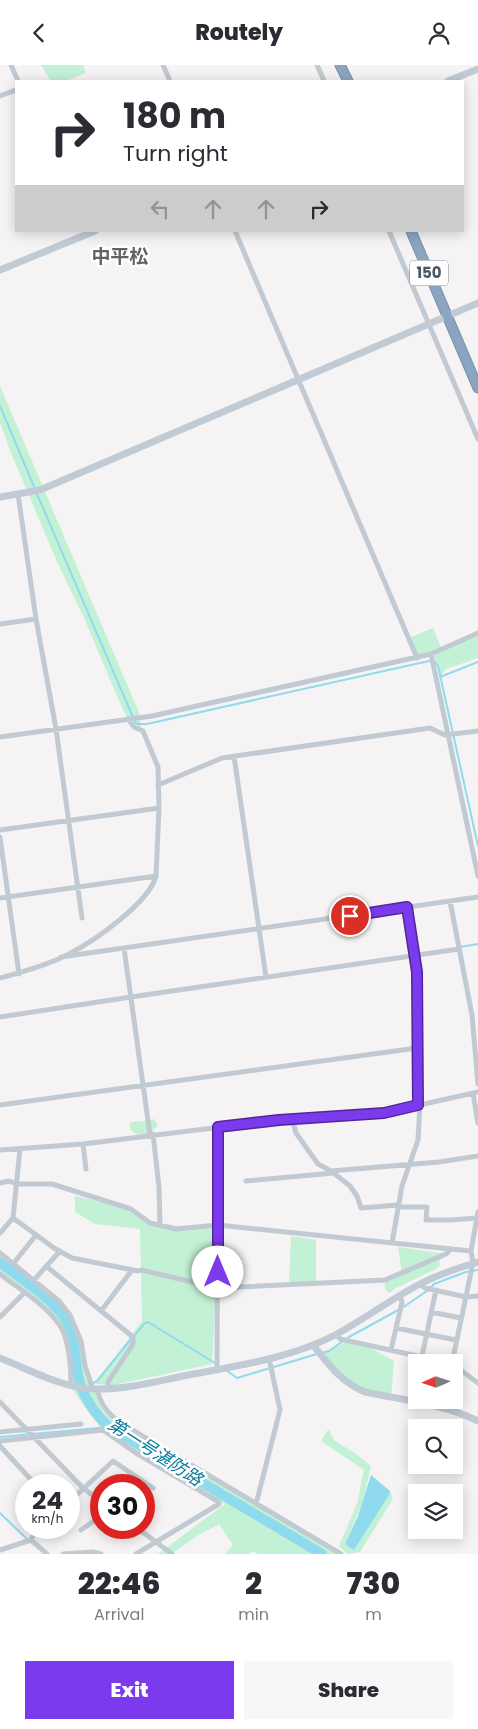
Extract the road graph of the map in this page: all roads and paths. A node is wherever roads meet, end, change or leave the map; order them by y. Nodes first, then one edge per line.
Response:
1 (11, 65) edge
2 (163, 65) edge
3 (317, 65) edge
4 (341, 66) edge
5 (478, 69) edge
6 (18, 80) edge
7 (170, 80) edge
8 (324, 80) edge
9 (348, 80) edge
10 (450, 80) edge
11 (15, 90) edge
12 (0, 96) edge
13 (234, 232) edge
14 (389, 232) edge
15 (411, 232) edge
16 (83, 234) edge
17 (0, 271) edge
18 (478, 303) edge
19 (447, 316) junction
20 (428, 324) junction
21 (298, 380) junction
22 (478, 388) edge
23 (478, 439) edge
24 (18, 494) junction
25 (0, 497) edge
26 (36, 619) junction
27 (0, 624) edge
28 (478, 633) edge
29 (432, 657) junction
30 (418, 658) junction
31 (128, 719) junction
32 (56, 729) junction
33 (478, 731) edge
34 (449, 735) junction
35 (0, 737) edge
36 (234, 756) junction
37 (158, 785) junction
38 (159, 808) junction
39 (69, 820) junction
40 (0, 830) edge
41 (0, 837) edge
42 (156, 876) junction
43 (478, 876) edge
44 (78, 887) junction
45 (9, 897) junction
46 (478, 897) edge
47 (0, 898) edge
48 (450, 901) junction
49 (407, 907) junction
50 (82, 918) dead end
51 (259, 929) junction
52 (124, 948) junction
53 (459, 949) junction
54 (414, 955) junction
55 (62, 957) junction
56 (19, 973) junction
57 (266, 977) junction
58 (0, 978) edge
59 (131, 997) junction
60 (0, 1017) edge
61 (417, 1048) junction
62 (478, 1084) edge
63 (144, 1085) junction
64 (476, 1092) edge
65 (0, 1105) edge
66 (419, 1105) junction
67 (292, 1119) junction
68 (478, 1123) edge
69 (218, 1127) junction
70 (152, 1135) junction
71 (83, 1143) junction
72 (20, 1149) junction
73 (0, 1150) edge
74 (478, 1155) edge
75 (410, 1163) junction
76 (86, 1169) dead end
77 (333, 1172) junction
78 (246, 1181) dead end
79 (0, 1183) edge
80 (17, 1184) junction
81 (398, 1206) junction
82 (478, 1215) edge
83 (13, 1218) junction
84 (160, 1225) junction
85 (218, 1225) junction
86 (0, 1233) edge
87 (36, 1235) junction
88 (392, 1243) junction
89 (451, 1249) junction
90 (60, 1251) junction
91 (471, 1251) junction
92 (0, 1253) edge
93 (476, 1263) edge
94 (13, 1264) junction
95 (46, 1266) junction
96 (132, 1270) junction
97 (0, 1274) edge
98 (34, 1281) junction
99 (419, 1284) junction
100 (218, 1287) junction
101 (436, 1290) junction
102 (24, 1293) junction
103 (400, 1296) junction
104 (478, 1296) edge
105 (466, 1297) junction
106 (101, 1311) junction
107 (431, 1312) junction
108 (0, 1317) edge
109 (461, 1318) junction
110 (396, 1328) junction
111 (427, 1334) junction
112 (336, 1335) junction
113 (456, 1340) junction
114 (314, 1345) junction
115 (392, 1350) junction
116 (412, 1354) edge
117 (422, 1354) edge
118 (453, 1354) edge
119 (0, 1358) edge
120 (269, 1358) junction
121 (218, 1369) junction
122 (463, 1372) edge
123 (478, 1383) edge
124 (72, 1385) junction
125 (95, 1389) junction
126 (108, 1389) junction
127 (0, 1402) edge
128 (478, 1421) edge
129 (80, 1424) dead end
130 (27, 1430) junction
131 (0, 1432) edge
132 (34, 1437) junction
133 (0, 1441) edge
134 (0, 1446) edge
135 (26, 1474) edge
136 (99, 1474) edge
137 (132, 1474) edge
138 (90, 1482) edge
139 (83, 1488) junction
140 (80, 1491) edge
141 (90, 1493) edge
142 (256, 1504) junction
143 (90, 1524) edge
144 (81, 1531) dead end
145 (152, 1539) edge
146 (31, 1540) joint
147 (156, 1542) junction
148 (0, 1550) edge
149 (47, 1554) edge
150 (63, 1554) edge
151 (101, 1554) edge
152 (136, 1554) edge
153 (172, 1554) edge
154 (341, 1554) edge

1 - 6 street
2 - 7 street
3 - 8 street
4 - 9 highway
5 - 10 street
11 - 12 street
13 - 21 street
14 - 20 street
15 - 19 highway, 150
16 - 17 street
18 - 19 street
19 - 20 street
19 - 22 highway, 150
20 - 21 street
20 - 23 street
21 - 24 street
21 - 30 street
24 - 25 street
24 - 26 street
26 - 27 street
26 - 32 street
28 - 29 street
29 - 30 street
29 - 34 street
30 - 31 street
31 - 32 street
31 - 37 street
32 - 35 street
32 - 39 street
33 - 34 street
34 - 36 street
34 - 43 street
36 - 37 street
36 - 51 street
37 - 38 street
38 - 39 street
38 - 42 street
39 - 40 street
39 - 44 street
41 - 45 street
42 - 44 street
42 - 55 street
44 - 45 street
44 - 50 street
45 - 47 street
45 - 56 street
46 - 48 street
48 - 49 street
48 - 53 street
49 - 51 street
49 - 54 street
51 - 52 street
51 - 57 street
52 - 55 street
52 - 59 street
53 - 54 street
53 - 62 street
54 - 57 street
54 - 61 street
55 - 56 street
56 - 58 street
57 - 59 street
59 - 60 street
59 - 63 street
61 - 63 street
61 - 66 street
63 - 65 street
63 - 70 street
64 - 66 street
64 - 68 street
66 - 67 street
66 - 75 street
67 - 69 street
67 - 77 street
69 - 70 street
69 - 85 street
70 - 71 street
70 - 84 street
71 - 72 street
71 - 76 street
72 - 73 street
72 - 80 street
74 - 75 street
75 - 77 street
75 - 81 street
77 - 78 street
77 - 81 street
79 - 80 street
80 - 83 street
80 - 84 street
81 - 82 street
81 - 88 street
82 - 91 street
83 - 86 street
83 - 87 street
84 - 85 street
85 - 88 street
85 - 100 street
87 - 90 street
87 - 94 street
88 - 89 street
89 - 91 street
89 - 100 street
90 - 95 street
90 - 96 street
91 - 93 street
92 - 94 street
93 - 99 street
93 - 105 street
94 - 98 street
95 - 98 street
95 - 106 street
96 - 100 street
96 - 106 street
97 - 102 street
98 - 125 street
99 - 101 street
99 - 103 street
100 - 121 street
101 - 105 street
101 - 107 street
102 - 108 street
102 - 124 street
103 - 110 street
103 - 112 street
104 - 105 street
105 - 109 street
106 - 126 street
107 - 109 street
107 - 111 street
109 - 113 street
110 - 111 street
110 - 115 street
111 - 113 street
111 - 117 street
112 - 114 street
112 - 115 street
113 - 118 street
114 - 120 street
114 - 128 street
115 - 116 street
119 - 124 street
120 - 121 street
120 - 142 street
121 - 126 street
122 - 123 street
124 - 125 street
125 - 126 street
125 - 142 street
127 - 130 street
129 - 130 street
130 - 131 street
130 - 132 street
132 - 133 street
132 - 139 street
132 - 147 street
134 - 135 street
136 - 137 street
138 - 139 street
139 - 140 street
139 - 141 street
142 - 154 street
143 - 144 street
145 - 147 street
146 - 148 street
146 - 149 street
147 - 152 street
147 - 153 street
150 - 151 street

